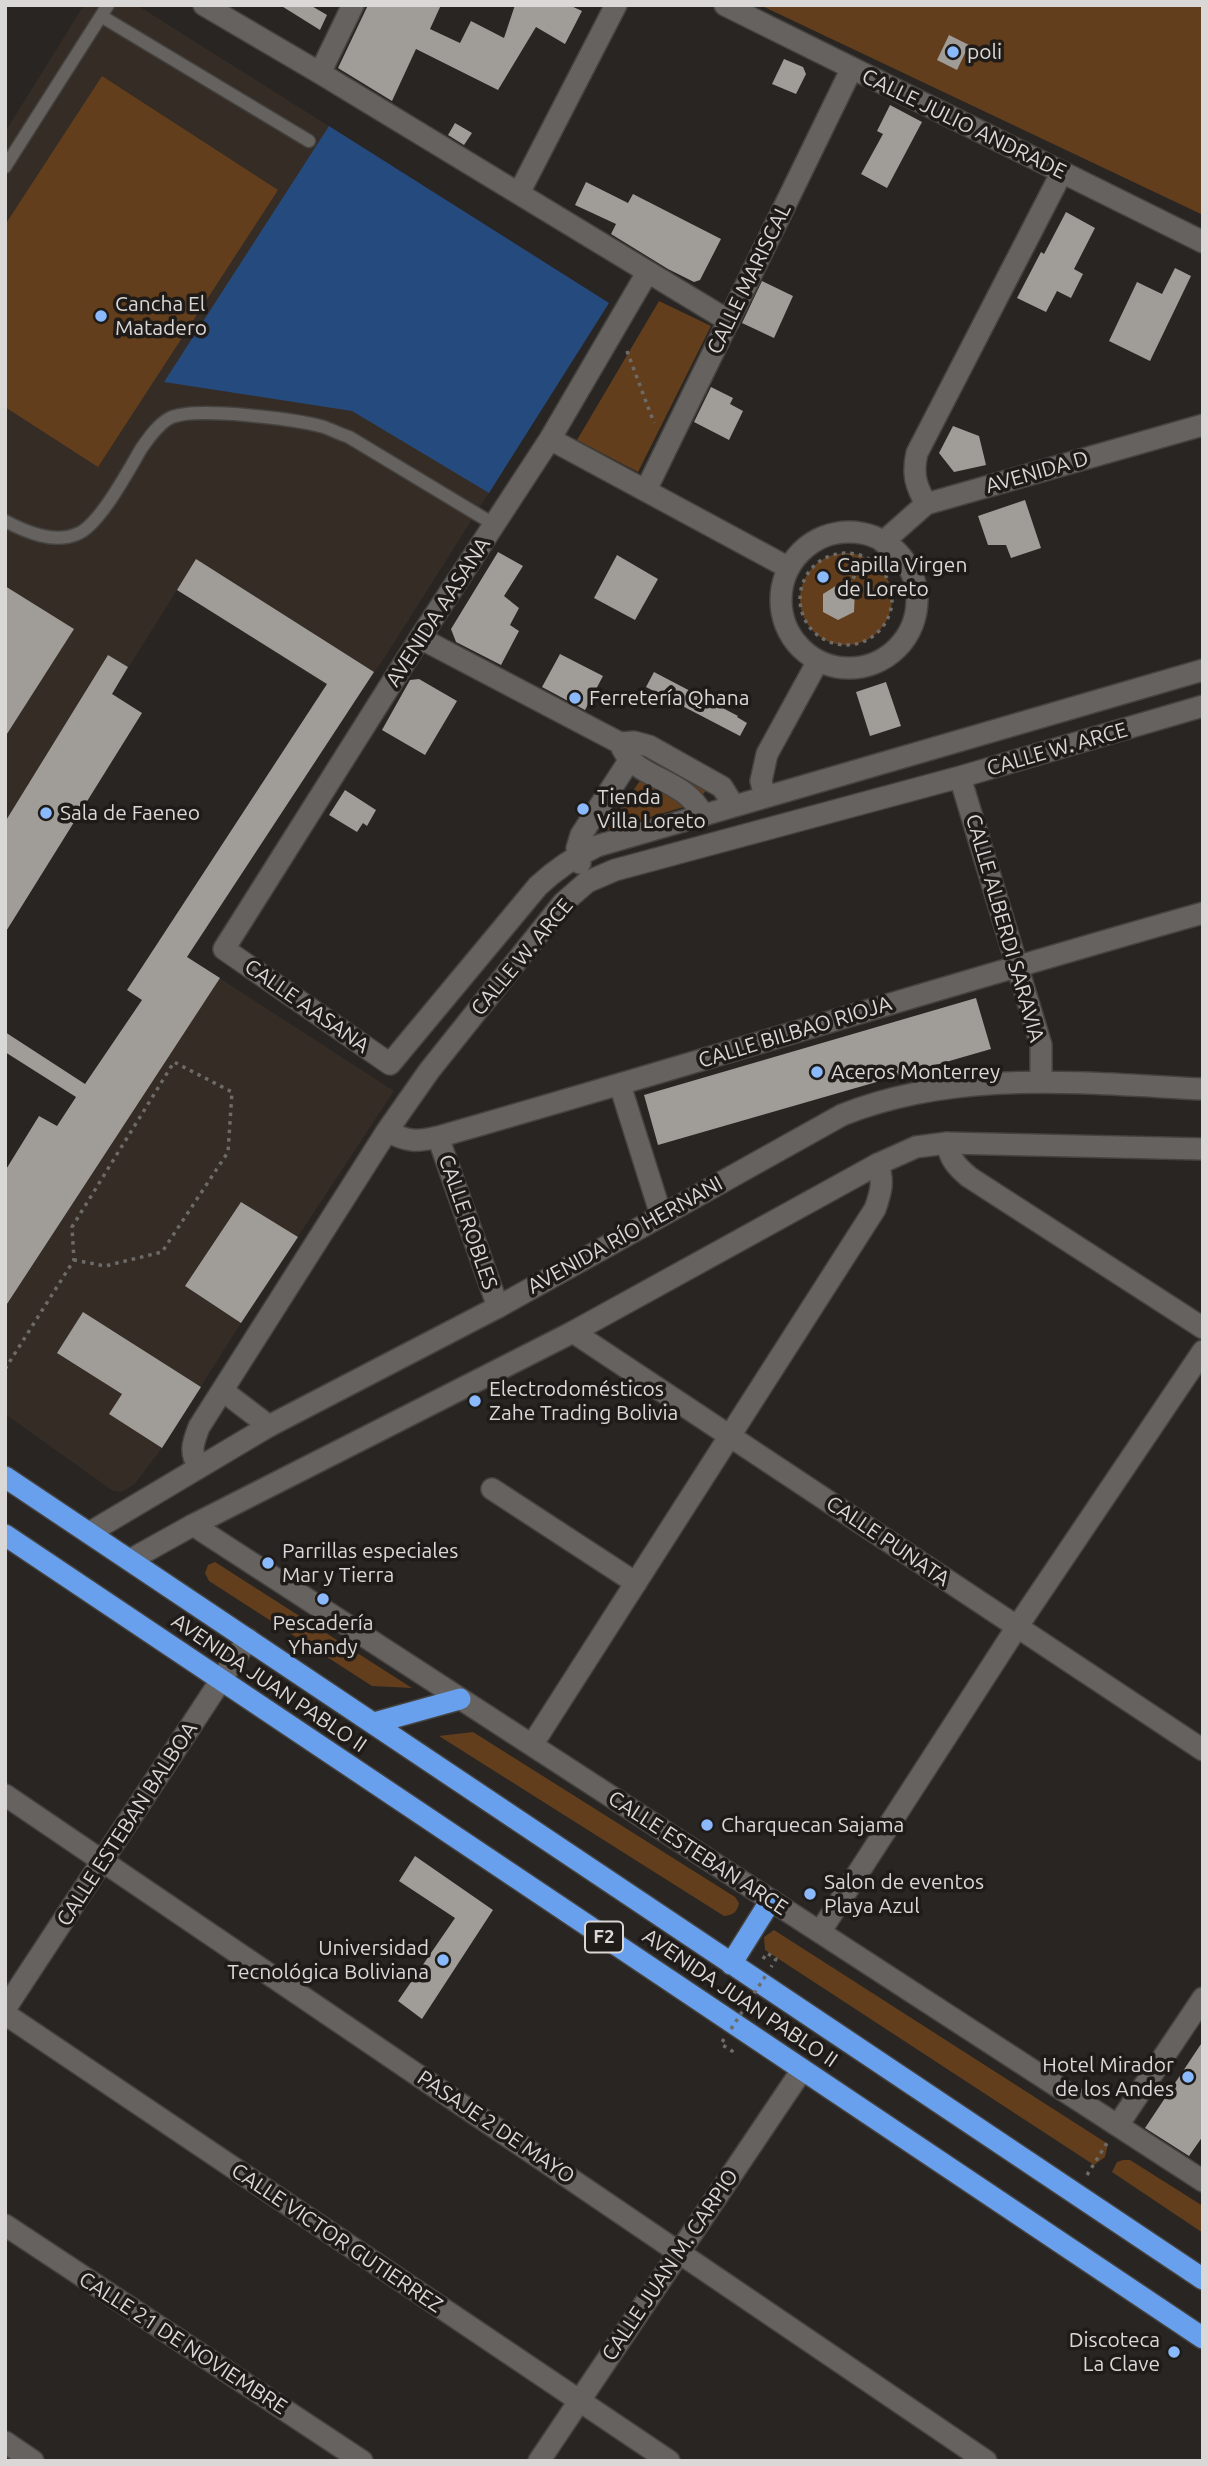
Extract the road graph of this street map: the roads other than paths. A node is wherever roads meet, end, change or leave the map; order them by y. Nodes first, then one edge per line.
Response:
1 (204, 5) edge
2 (352, 5) edge
3 (616, 5) edge
4 (725, 5) edge
5 (104, 10) edge
6 (852, 68) junction
7 (320, 73) junction
8 (309, 141) dead end
9 (5, 167) edge
10 (1062, 172) junction
11 (519, 194) junction
12 (1203, 242) edge
13 (647, 273) junction
14 (729, 321) junction
15 (1203, 425) edge
16 (550, 439) junction
17 (646, 490) junction
18 (926, 503) junction
19 (5, 521) edge
20 (495, 525) junction
21 (883, 542) junction
22 (789, 568) junction
23 (420, 638) junction
24 (818, 661) junction
25 (1203, 670) edge
26 (1203, 706) edge
27 (624, 752) junction
28 (960, 777) junction
29 (765, 797) junction
30 (734, 806) junction
31 (703, 815) junction
32 (577, 855) junction
33 (587, 883) junction
34 (1203, 913) edge
35 (224, 949) joint
36 (1016, 965) junction
37 (390, 1064) joint
38 (1041, 1081) junction
39 (621, 1085) junction
40 (1203, 1089) edge
41 (387, 1131) junction
42 (438, 1137) junction
43 (947, 1143) junction
44 (1203, 1149) edge
45 (878, 1164) junction
46 (661, 1215) junction
47 (498, 1307) junction
48 (1203, 1328) edge
49 (573, 1332) junction
50 (1203, 1351) edge
51 (223, 1391) junction
52 (270, 1426) junction
53 (729, 1436) junction
54 (199, 1467) junction
55 (5, 1477) edge
56 (492, 1489) dead end
57 (193, 1525) junction
58 (89, 1533) junction
59 (5, 1535) edge
60 (130, 1560) junction
61 (636, 1583) junction
62 (1017, 1627) junction
63 (248, 1639) junction
64 (221, 1680) junction
65 (460, 1699) junction
66 (374, 1723) junction
67 (532, 1745) junction
68 (1203, 1750) edge
69 (5, 1795) edge
70 (103, 1860) junction
71 (771, 1900) junction
72 (820, 1932) junction
73 (731, 1964) junction
74 (1203, 1998) edge
75 (5, 2012) edge
76 (802, 2070) junction
77 (1118, 2125) junction
78 (1203, 2181) edge
79 (5, 2225) edge
80 (680, 2252) junction
81 (1203, 2279) edge
82 (1203, 2339) edge
83 (579, 2400) junction
84 (5, 2442) edge
85 (33, 2461) edge
86 (362, 2461) edge
87 (538, 2461) edge
88 (668, 2461) edge
89 (986, 2461) edge

1 - 7 street
2 - 7 street
3 - 11 street
4 - 6 street, CALLE JULIO ANDRADE
5 - 8 lane
5 - 9 lane
6 - 10 street, CALLE JULIO ANDRADE
6 - 14 street, CALLE MARISCAL
7 - 11 street
10 - 12 street, CALLE JULIO ANDRADE
10 - 18 street
11 - 13 street
13 - 14 street
13 - 16 street, AVENIDA AASANA
14 - 17 street, CALLE MARISCAL
15 - 18 street, AVENIDA D
16 - 17 street
16 - 20 street, AVENIDA AASANA
17 - 22 street
18 - 21 street, AVENIDA D
19 - 20 lane
20 - 23 street, AVENIDA AASANA
21 - 22 street
21 - 24 street
22 - 24 street
23 - 27 street
23 - 35 street, AVENIDA AASANA
24 - 29 street
25 - 29 street, CALLE W. ARCE
26 - 28 street, CALLE W. ARCE
27 - 30 street
27 - 31 street
27 - 32 street
28 - 33 street, CALLE W. ARCE
28 - 36 street, CALLE ALBERDI SARAVIA
29 - 30 street, CALLE W. ARCE
30 - 31 street, CALLE W. ARCE
31 - 32 street, CALLE W. ARCE
32 - 33 street
32 - 37 street, CALLE W. ARCE
33 - 41 street, CALLE W. ARCE
34 - 36 street, CALLE BILBAO RIOJA
35 - 37 street, CALLE AASANA
36 - 38 street, CALLE ALBERDI SARAVIA
36 - 39 street, CALLE BILBAO RIOJA
38 - 40 street, AVENIDA RÍO HERNANI
38 - 46 street, AVENIDA RÍO HERNANI
39 - 42 street, CALLE BILBAO RIOJA
39 - 46 street
41 - 42 street, CALLE BILBAO RIOJA
41 - 51 street, CALLE W. ARCE
42 - 47 street, CALLE ROBLES
43 - 44 street
43 - 45 street
43 - 48 street
45 - 49 street
45 - 53 street
46 - 47 street, AVENIDA RÍO HERNANI
47 - 52 street, AVENIDA RÍO HERNANI
49 - 53 street, CALLE PUNATA
49 - 57 street
50 - 62 street
51 - 52 street
51 - 54 street, CALLE W. ARCE
52 - 54 street, AVENIDA RÍO HERNANI
53 - 61 street
53 - 62 street, CALLE PUNATA
54 - 58 street, AVENIDA RÍO HERNANI
55 - 58 highway, AVENIDA JUAN PABLO II / F2
56 - 61 street
57 - 60 street
57 - 65 street, CALLE ESTEBAN ARCE
58 - 60 highway, AVENIDA JUAN PABLO II / F2
59 - 64 highway, AVENIDA JUAN PABLO II / F2
60 - 63 highway, AVENIDA JUAN PABLO II / F2
61 - 67 street
62 - 68 street, CALLE PUNATA
62 - 72 street
63 - 64 street, CALLE ESTEBAN BALBOA
63 - 66 highway, AVENIDA JUAN PABLO II / F2
64 - 70 street, CALLE ESTEBAN BALBOA
64 - 76 highway, AVENIDA JUAN PABLO II / F2
65 - 66 highway
65 - 67 street, CALLE ESTEBAN ARCE
66 - 73 highway, AVENIDA JUAN PABLO II / F2
67 - 71 street, CALLE ESTEBAN ARCE
69 - 70 street, PASAJE 2 DE MAYO
70 - 75 street, CALLE ESTEBAN BALBOA
70 - 80 street, PASAJE 2 DE MAYO
71 - 72 street, CALLE ESTEBAN ARCE
71 - 73 highway
72 - 77 street, CALLE ESTEBAN ARCE
73 - 81 highway, AVENIDA JUAN PABLO II / F2
74 - 77 street
75 - 83 street, CALLE VICTOR GUTIERREZ
76 - 80 street, CALLE JUAN M. CARPIO
76 - 82 highway, AVENIDA JUAN PABLO II / F2
77 - 78 street, CALLE ESTEBAN ARCE
79 - 86 street, CALLE 21 DE NOVIEMBRE
80 - 83 street, CALLE JUAN M. CARPIO
80 - 89 street, PASAJE 2 DE MAYO
83 - 87 street, CALLE JUAN M. CARPIO
83 - 88 street, CALLE VICTOR GUTIERREZ
84 - 85 street

